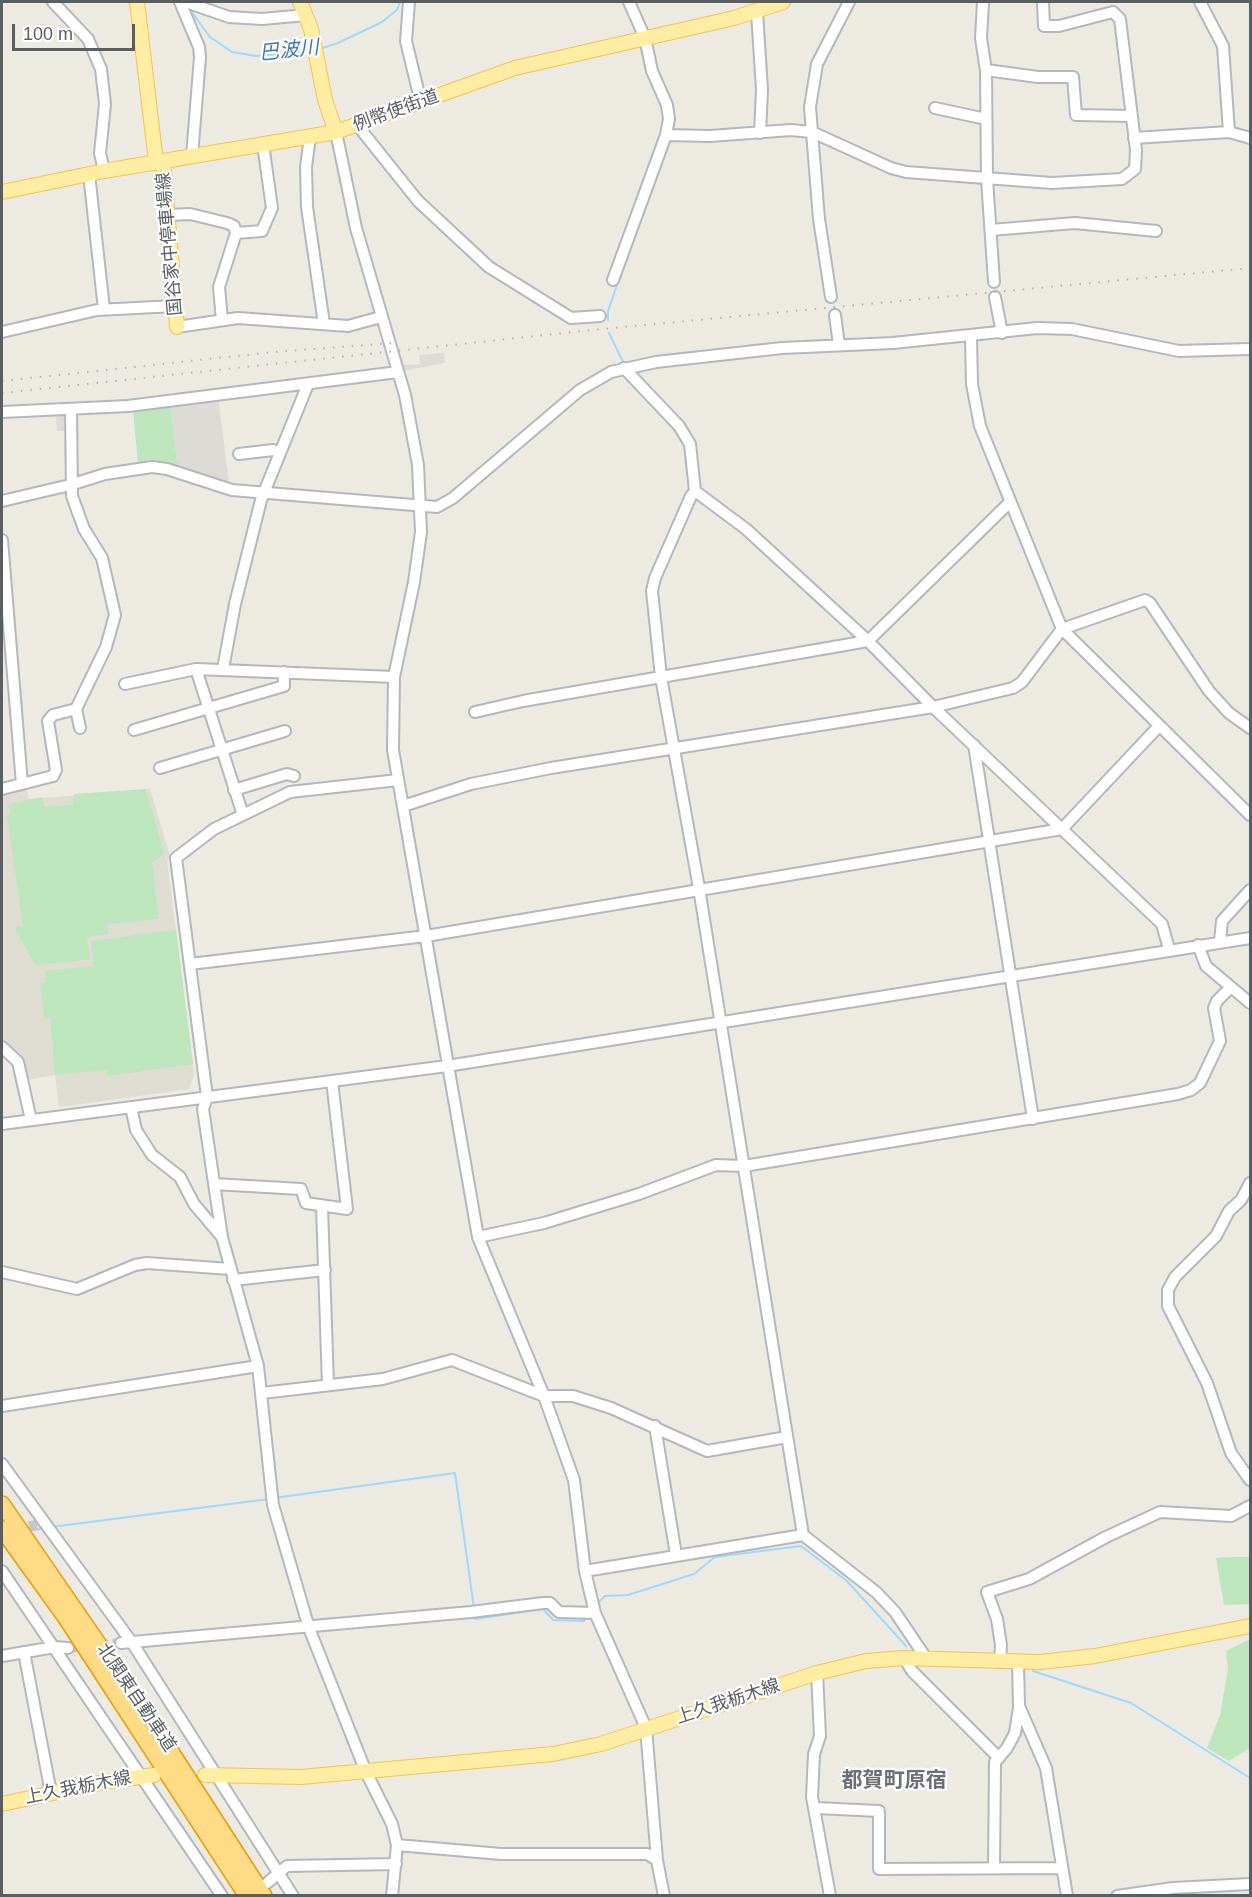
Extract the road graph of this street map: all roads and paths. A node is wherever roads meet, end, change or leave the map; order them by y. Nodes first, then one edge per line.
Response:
1 (53, 2) edge
2 (137, 2) edge
3 (180, 2) edge
4 (186, 2) edge
5 (300, 2) edge
6 (409, 2) edge
7 (629, 2) edge
8 (783, 2) edge
9 (849, 2) edge
10 (983, 2) edge
11 (1043, 2) edge
12 (1200, 2) edge
13 (757, 12) junction
14 (306, 15) junction
15 (645, 38) junction
16 (986, 70) junction
17 (421, 103) junction
18 (935, 108) dead end
19 (1132, 116) junction
20 (986, 119) junction
21 (358, 126) junction
22 (336, 132) junction
23 (812, 132) junction
24 (1229, 132) junction
25 (760, 133) junction
26 (666, 135) junction
27 (310, 137) junction
28 (1134, 138) junction
29 (1251, 138) edge
30 (263, 144) junction
31 (192, 156) junction
32 (160, 161) junction
33 (104, 171) junction
34 (89, 174) junction
35 (987, 179) junction
36 (2, 192) edge
37 (168, 215) junction
38 (991, 230) junction
39 (1156, 231) dead end
40 (236, 233) junction
41 (614, 280) dead end
42 (994, 282) dead end
43 (831, 297) dead end
44 (995, 297) dead end
45 (175, 306) junction
46 (104, 309) junction
47 (835, 315) dead end
48 (600, 316) dead end
49 (381, 317) junction
50 (222, 320) junction
51 (324, 324) junction
52 (177, 327) joint
53 (2, 332) edge
54 (1002, 333) junction
55 (971, 337) junction
56 (839, 345) junction
57 (1251, 349) edge
58 (624, 368) junction
59 (398, 372) junction
60 (308, 384) junction
61 (71, 409) junction
62 (2, 412) edge
63 (280, 452) junction
64 (239, 454) dead end
65 (70, 485) junction
66 (695, 490) junction
67 (264, 491) junction
68 (2, 501) edge
69 (1009, 503) junction
70 (422, 507) junction
71 (2, 540) edge
72 (1062, 629) junction
73 (868, 641) junction
74 (196, 669) junction
75 (223, 669) junction
76 (284, 672) junction
77 (394, 677) junction
78 (661, 677) junction
79 (125, 684) dead end
80 (933, 707) junction
81 (208, 708) junction
82 (76, 709) junction
83 (475, 712) dead end
84 (1159, 726) junction
85 (80, 728) dead end
86 (1251, 728) edge
87 (135, 730) dead end
88 (285, 731) dead end
89 (974, 745) junction
90 (673, 747) junction
91 (221, 751) junction
92 (160, 768) dead end
93 (294, 776) dead end
94 (398, 780) junction
95 (22, 784) junction
96 (2, 789) edge
97 (234, 790) junction
98 (403, 806) junction
99 (243, 815) junction
100 (1251, 815) edge
101 (1062, 829) junction
102 (988, 842) junction
103 (699, 888) junction
104 (1251, 890) edge
105 (426, 936) junction
106 (1251, 938) edge
107 (1220, 941) junction
108 (1198, 945) junction
109 (1169, 950) junction
110 (190, 964) junction
111 (1010, 975) junction
112 (1230, 988) junction
113 (1251, 1003) edge
114 (719, 1023) junction
115 (2, 1047) edge
116 (447, 1065) junction
117 (332, 1081) junction
118 (207, 1097) junction
119 (131, 1107) junction
120 (1033, 1119) junction
121 (31, 1120) junction
122 (2, 1124) edge
123 (744, 1166) junction
124 (1251, 1183) edge
125 (214, 1184) junction
126 (322, 1207) junction
127 (222, 1237) junction
128 (478, 1237) junction
129 (325, 1270) junction
130 (2, 1272) edge
131 (232, 1274) junction
132 (258, 1366) junction
133 (328, 1385) junction
134 (262, 1393) junction
135 (544, 1396) junction
136 (2, 1406) edge
137 (655, 1426) junction
138 (787, 1437) junction
139 (2, 1464) edge
140 (1251, 1480) edge
141 (2, 1504) edge
142 (1251, 1506) edge
143 (2, 1529) edge
144 (803, 1535) junction
145 (676, 1555) junction
146 (2, 1571) edge
147 (585, 1571) junction
148 (595, 1612) junction
149 (1251, 1626) edge
150 (309, 1628) junction
151 (127, 1644) junction
152 (55, 1647) junction
153 (68, 1648) tunnel mouth
154 (24, 1652) junction
155 (2, 1656) edge
156 (904, 1658) junction
157 (926, 1658) junction
158 (1000, 1662) junction
159 (1018, 1663) junction
160 (817, 1673) junction
161 (1019, 1706) junction
162 (646, 1728) junction
163 (999, 1758) junction
164 (366, 1772) junction
165 (148, 1775) junction
166 (212, 1775) junction
167 (51, 1793) junction
168 (2, 1804) edge
169 (816, 1808) junction
170 (397, 1845) junction
171 (657, 1860) junction
172 (396, 1864) junction
173 (994, 1868) junction
174 (1061, 1868) junction
175 (278, 1872) junction
176 (1251, 1884) edge
177 (266, 1889) edge
178 (222, 1896) edge
179 (247, 1896) edge
180 (293, 1896) edge
181 (392, 1896) edge
182 (664, 1896) edge
183 (830, 1896) edge
184 (1067, 1896) edge
185 (1117, 1896) edge

1 - 33 street
2 - 32 main road, 国谷家中停車場線
3 - 31 street
4 - 14 street
5 - 14 main road
6 - 17 street
7 - 15 street
8 - 13 main road, 例幣使街道
9 - 23 street
10 - 16 street
11 - 19 street
12 - 24 street
13 - 15 main road, 例幣使街道
13 - 25 street
14 - 22 main road
15 - 17 main road, 例幣使街道
15 - 26 street
16 - 19 street
16 - 20 street
17 - 21 main road, 例幣使街道
18 - 20 street
19 - 28 street
20 - 35 street
21 - 22 main road, 例幣使街道
21 - 48 street
22 - 27 main road, 例幣使街道
22 - 49 street
23 - 25 street
23 - 35 street
23 - 43 street
24 - 28 street
24 - 29 street
25 - 26 street
26 - 41 street
27 - 30 main road, 例幣使街道
27 - 51 street
28 - 35 street
30 - 31 main road, 例幣使街道
30 - 40 street
31 - 32 main road, 例幣使街道
32 - 33 main road, 例幣使街道
32 - 37 main road, 国谷家中停車場線
33 - 34 main road, 例幣使街道
34 - 36 main road, 例幣使街道
34 - 46 street
35 - 38 street
37 - 40 street
37 - 45 main road, 国谷家中停車場線
38 - 39 street
38 - 42 street
40 - 50 street
44 - 54 street
45 - 46 street
45 - 52 main road, 国谷家中停車場線
46 - 53 street
47 - 56 street
49 - 51 street
49 - 59 street
50 - 51 street
50 - 52 street
54 - 55 street
54 - 57 street
55 - 56 street
55 - 69 street
56 - 58 street
58 - 66 street
58 - 70 street
59 - 60 street
59 - 70 street
60 - 61 street
60 - 63 street
61 - 62 street
61 - 65 street
63 - 64 street
63 - 67 street
65 - 67 street
65 - 68 street
65 - 82 street
66 - 73 street
66 - 78 street
67 - 70 street
67 - 75 street
69 - 72 street
69 - 73 street
70 - 77 street
71 - 95 street
72 - 80 street
72 - 84 street
72 - 86 street
73 - 78 street
73 - 80 street
74 - 75 street
74 - 79 street
74 - 81 street
75 - 76 street
76 - 77 street
76 - 81 street
77 - 94 street
78 - 83 street
78 - 90 street
80 - 89 street
80 - 90 street
81 - 87 street
81 - 91 street
82 - 85 street
82 - 95 street
84 - 100 street
84 - 101 street
88 - 91 street
89 - 101 street
89 - 102 street
90 - 98 street
90 - 103 street
91 - 92 street
91 - 97 street
93 - 97 street
94 - 98 street
94 - 99 street
95 - 96 street
97 - 99 street
98 - 105 street
99 - 110 street
101 - 102 street
101 - 109 street
102 - 103 street
102 - 111 street
103 - 105 street
103 - 114 street
104 - 107 street
105 - 110 street
105 - 116 street
106 - 107 street
107 - 108 street
108 - 109 street
108 - 112 street
109 - 111 street
110 - 118 street
111 - 114 street
111 - 120 street
112 - 113 street
112 - 120 street
114 - 116 street
114 - 123 street
115 - 121 street
116 - 117 street
116 - 128 street
117 - 118 street
117 - 126 street
118 - 119 street
118 - 125 street
119 - 121 street
119 - 127 street
120 - 123 street
121 - 122 street
123 - 128 street
123 - 138 street
124 - 140 street
125 - 126 street
125 - 127 street
126 - 129 street
127 - 131 street
128 - 135 street
129 - 131 street
129 - 133 street
130 - 131 street
131 - 132 street
132 - 134 street
132 - 136 street
133 - 134 street
133 - 135 street
134 - 150 street
135 - 137 street
135 - 147 street
137 - 138 street
137 - 145 street
138 - 144 street
139 - 151 street
141 - 177 highway, 北関東自動車道
142 - 158 street
143 - 179 highway, 北関東自動車道
144 - 145 street
144 - 157 street
145 - 147 street
146 - 152 street
147 - 148 street
148 - 150 street
148 - 162 street
149 - 159 main road, 上久我栃木線
150 - 151 street
150 - 164 street
151 - 166 street
152 - 153 street
152 - 154 street
152 - 165 street
154 - 155 street
154 - 167 street
156 - 157 main road, 上久我栃木線
156 - 160 main road, 上久我栃木線
156 - 163 street
157 - 158 main road, 上久我栃木線
158 - 159 main road, 上久我栃木線
159 - 161 street
160 - 162 main road, 上久我栃木線
160 - 169 street
161 - 163 street
161 - 174 street
162 - 164 main road, 上久我栃木線
162 - 171 street
163 - 173 street
164 - 166 main road, 上久我栃木線
164 - 170 street
165 - 167 main road, 上久我栃木線
165 - 178 street
166 - 175 street
167 - 168 main road, 上久我栃木線
169 - 173 street
169 - 183 street
170 - 171 street
170 - 172 street
171 - 182 street
172 - 175 street
172 - 181 street
173 - 174 street
174 - 184 street
175 - 177 street
175 - 180 street
176 - 185 street

